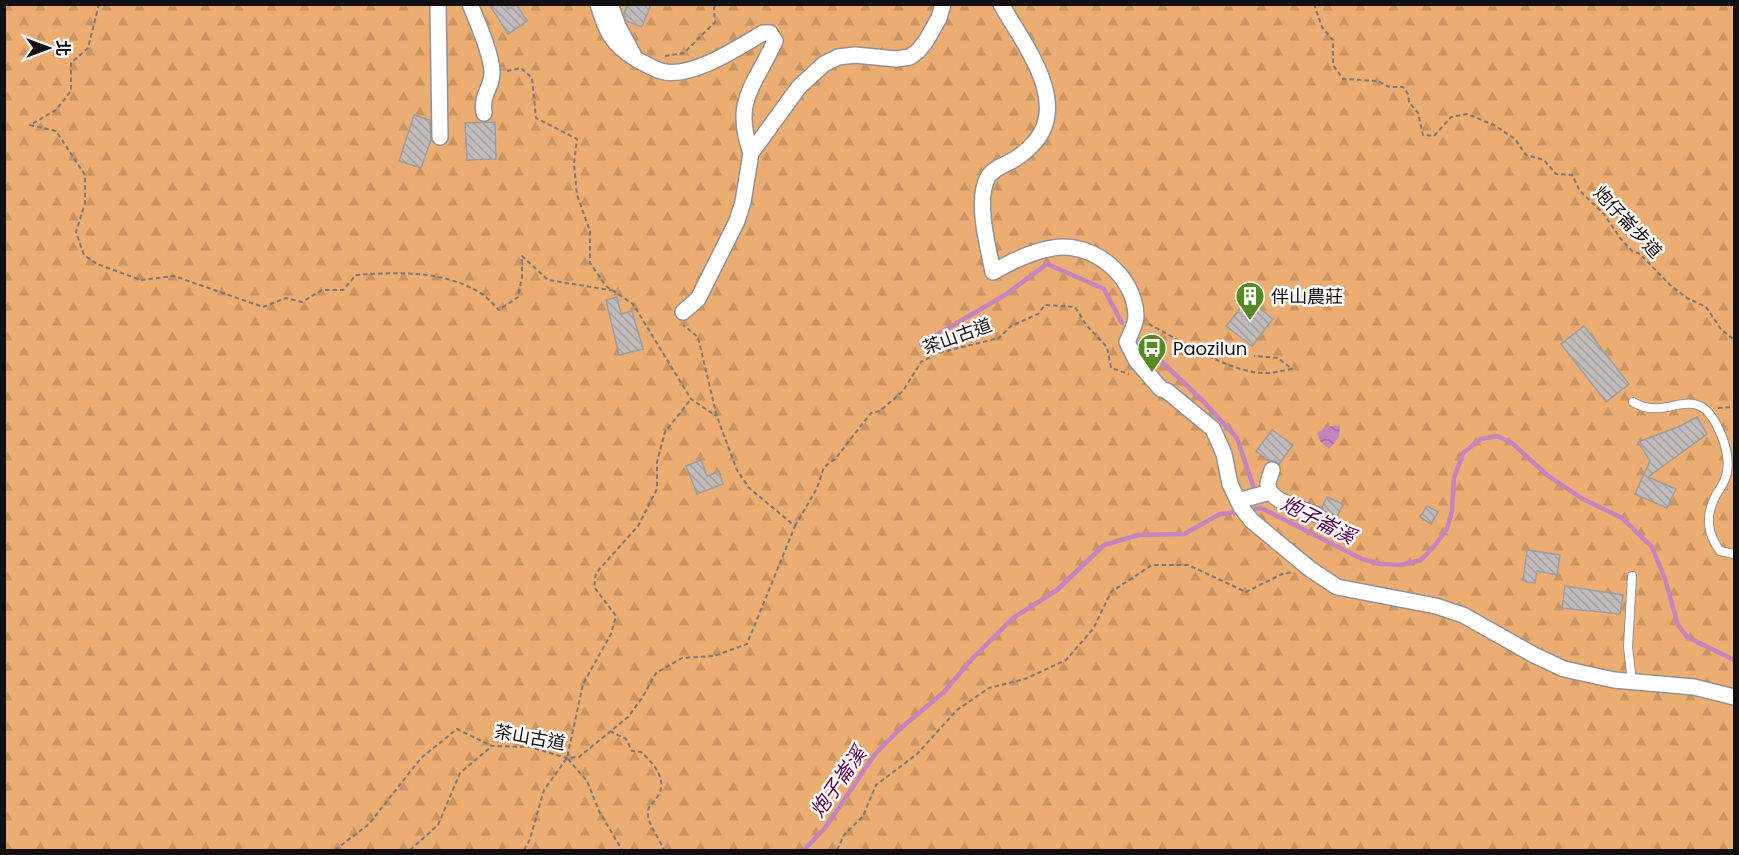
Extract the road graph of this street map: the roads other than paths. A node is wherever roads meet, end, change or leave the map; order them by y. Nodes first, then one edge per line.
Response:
1 (438, 4) edge
2 (470, 4) edge
3 (598, 4) edge
4 (610, 4) edge
5 (943, 4) edge
6 (1001, 4) edge
7 (639, 60) junction
8 (484, 113) dead end
9 (440, 137) dead end
10 (751, 153) junction
11 (683, 312) road end
12 (1633, 402) dead end
13 (1272, 470) dead end
14 (1270, 492) junction
15 (1242, 502) junction
16 (1315, 514) dead end
17 (1734, 554) edge
18 (1632, 576) dead end
19 (1632, 681) junction
20 (1734, 696) edge

1 - 9 street
2 - 8 street
3 - 7 street
4 - 7 street
5 - 10 street
6 - 15 street
7 - 10 street
10 - 11 street
12 - 17 lane
13 - 14 street
14 - 15 street
14 - 16 street
15 - 19 street
18 - 19 lane
19 - 20 street

